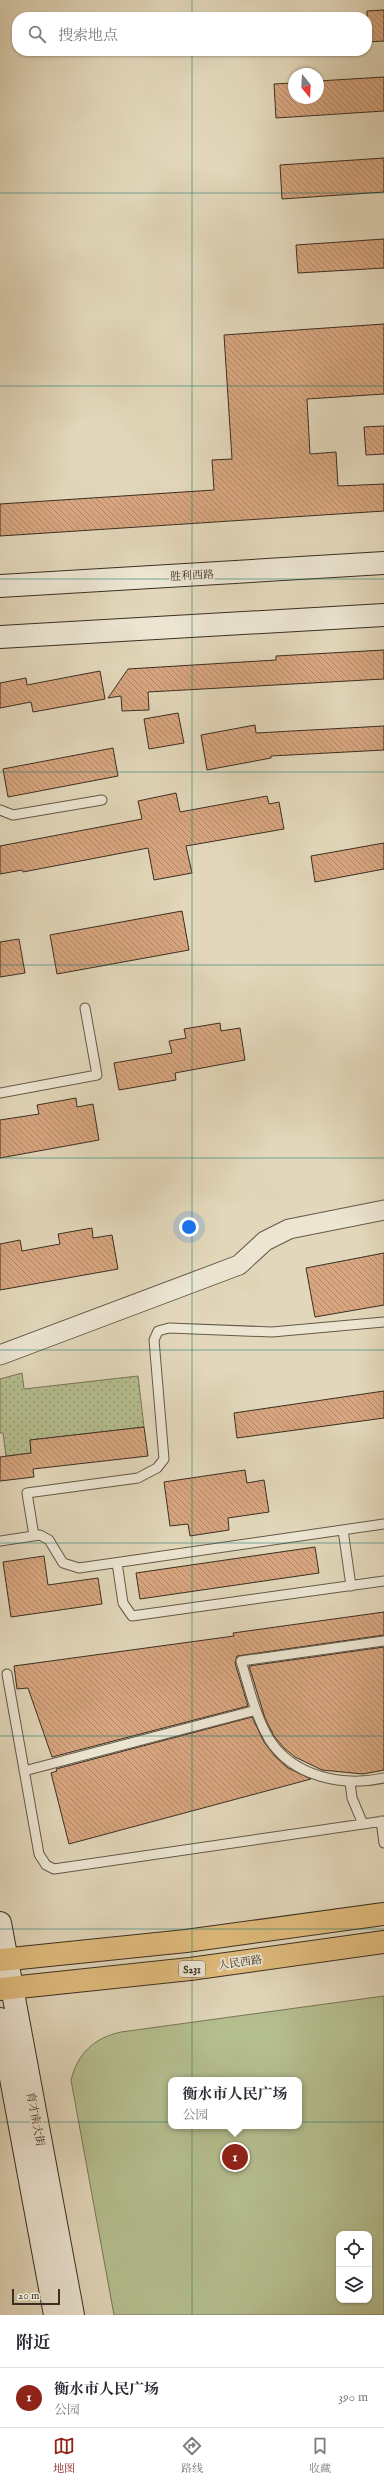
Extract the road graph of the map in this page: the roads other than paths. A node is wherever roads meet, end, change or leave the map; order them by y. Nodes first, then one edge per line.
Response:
1 (384, 563) edge
2 (0, 586) edge
3 (384, 615) edge
4 (0, 637) edge
5 (102, 800) dead end
6 (0, 810) edge
7 (85, 1008) dead end
8 (0, 1093) edge
9 (384, 1210) edge
10 (384, 1322) edge
11 (0, 1355) edge
12 (384, 1524) edge
13 (343, 1530) junction
14 (34, 1536) junction
15 (0, 1541) edge
16 (117, 1563) junction
17 (384, 1581) edge
18 (351, 1586) junction
19 (384, 1641) edge
20 (7, 1674) dead end
21 (256, 1710) junction
22 (24, 1772) junction
23 (384, 1778) edge
24 (350, 1782) junction
25 (382, 1821) edge
26 (363, 1824) junction
27 (384, 1843) edge
28 (384, 1914) edge
29 (0, 1923) edge
30 (384, 1942) edge
31 (3, 1960) edge
32 (6, 1989) edge
33 (0, 2019) edge
34 (55, 2315) edge
35 (73, 2315) edge

1 - 2 main road, 胜利西路
3 - 4 main road
5 - 6 lane
7 - 8 lane
9 - 11 street
10 - 14 lane
12 - 13 lane
13 - 16 lane
13 - 18 lane
14 - 15 lane
14 - 16 lane
16 - 18 lane
17 - 18 lane
19 - 21 lane
20 - 22 lane
21 - 22 lane
21 - 24 lane
22 - 26 lane
23 - 24 lane
24 - 26 lane
25 - 26 lane
25 - 27 lane
28 - 31 main road
29 - 31 main road, 育才南大街
30 - 32 main road, 人民西路 / S231
31 - 32 main road, 育才南大街
32 - 35 main road, 育才南大街
33 - 34 main road, 育才南大街

